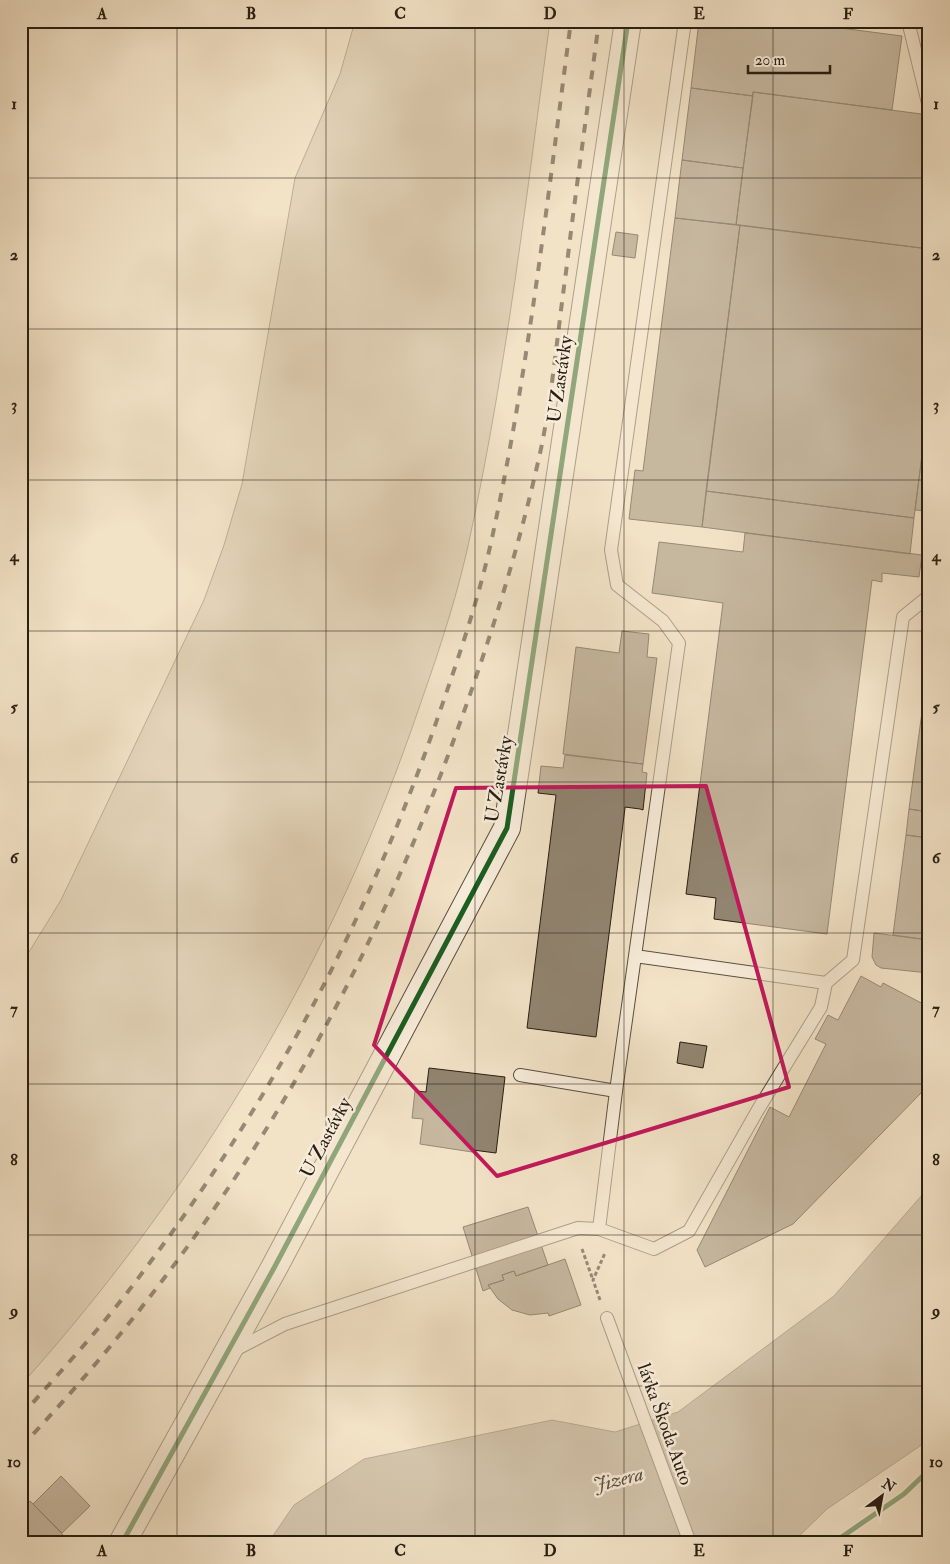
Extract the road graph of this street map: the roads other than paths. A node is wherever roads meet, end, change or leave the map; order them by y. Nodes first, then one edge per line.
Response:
1 (628, 21) edge
2 (685, 21) edge
3 (908, 21) edge
4 (928, 103) edge
5 (929, 596) edge
6 (635, 956) junction
7 (826, 983) junction
8 (520, 1075) dead end
9 (616, 1090) junction
10 (599, 1229) junction
11 (607, 1318) road end
12 (224, 1356) junction
13 (122, 1543) edge
14 (690, 1543) edge

1 - 12 street, U Zastávky
2 - 6 lane
3 - 4 lane
5 - 7 lane
6 - 7 lane
6 - 9 lane
7 - 10 lane
8 - 9 lane
9 - 10 lane
10 - 12 lane
11 - 14 lane, lávka Škoda Auto
12 - 13 street, U Zastávky

